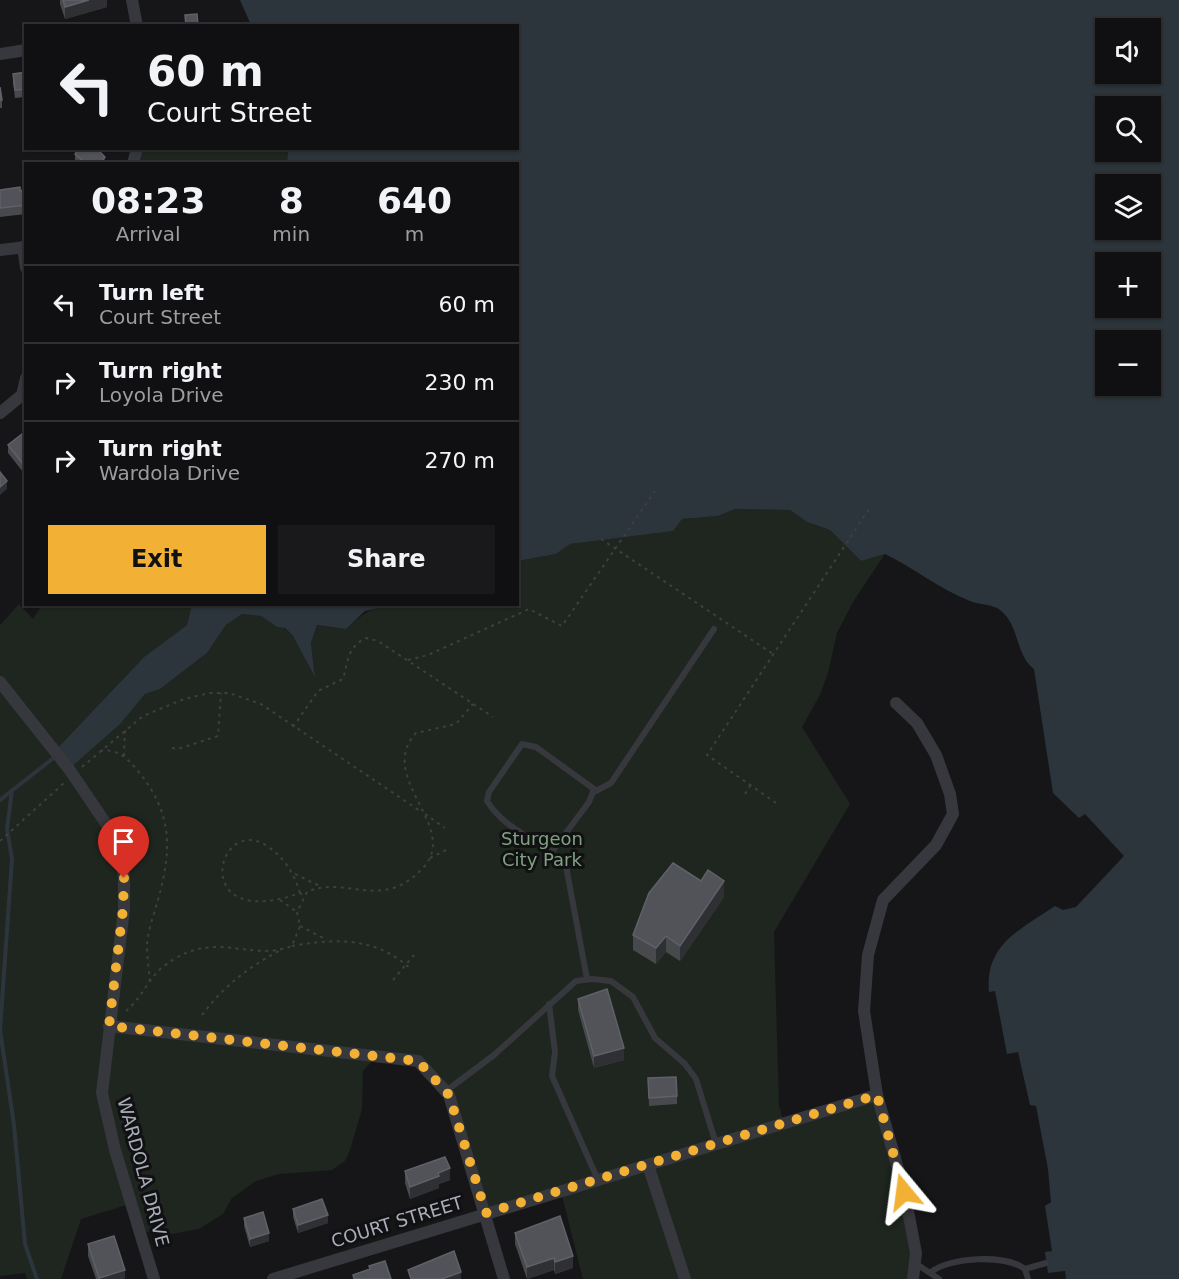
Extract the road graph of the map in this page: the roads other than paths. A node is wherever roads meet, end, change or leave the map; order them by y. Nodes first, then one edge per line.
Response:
1 (132, 0) edge
2 (137, 24) edge
3 (24, 50) edge
4 (0, 54) edge
5 (24, 247) edge
6 (0, 250) edge
7 (24, 396) edge
8 (0, 412) edge
9 (714, 629) dead end
10 (0, 682) edge
11 (896, 703) dead end
12 (594, 792) junction
13 (551, 853) junction
14 (587, 979) junction
15 (549, 1004) junction
16 (109, 1026) junction
17 (446, 1091) junction
18 (877, 1095) junction
19 (716, 1144) junction
20 (648, 1165) junction
21 (598, 1181) junction
22 (486, 1213) junction
23 (915, 1263) junction
24 (1046, 1263) dead end
25 (1025, 1269) junction
26 (931, 1272) junction
27 (154, 1279) edge
28 (273, 1279) edge
29 (504, 1279) edge
30 (684, 1279) edge
31 (913, 1279) edge
32 (939, 1279) edge
33 (1029, 1279) edge

1 - 2 street
3 - 4 street
5 - 6 street
7 - 8 street
9 - 12 lane
10 - 16 street, WARDOLA DRIVE
11 - 18 street
12 - 13 lane
12 - 13 lane
13 - 14 lane
14 - 15 lane
14 - 19 lane
15 - 17 lane
15 - 21 lane
16 - 17 street
16 - 27 street, WARDOLA DRIVE
17 - 22 street
18 - 19 street, COURT STREET
18 - 23 street
19 - 20 street, COURT STREET
20 - 21 street, COURT STREET
20 - 30 street
21 - 22 street, COURT STREET
22 - 28 street, COURT STREET
22 - 29 street
23 - 26 lane
23 - 31 street
24 - 25 lane
25 - 26 lane
25 - 33 lane
26 - 32 lane

